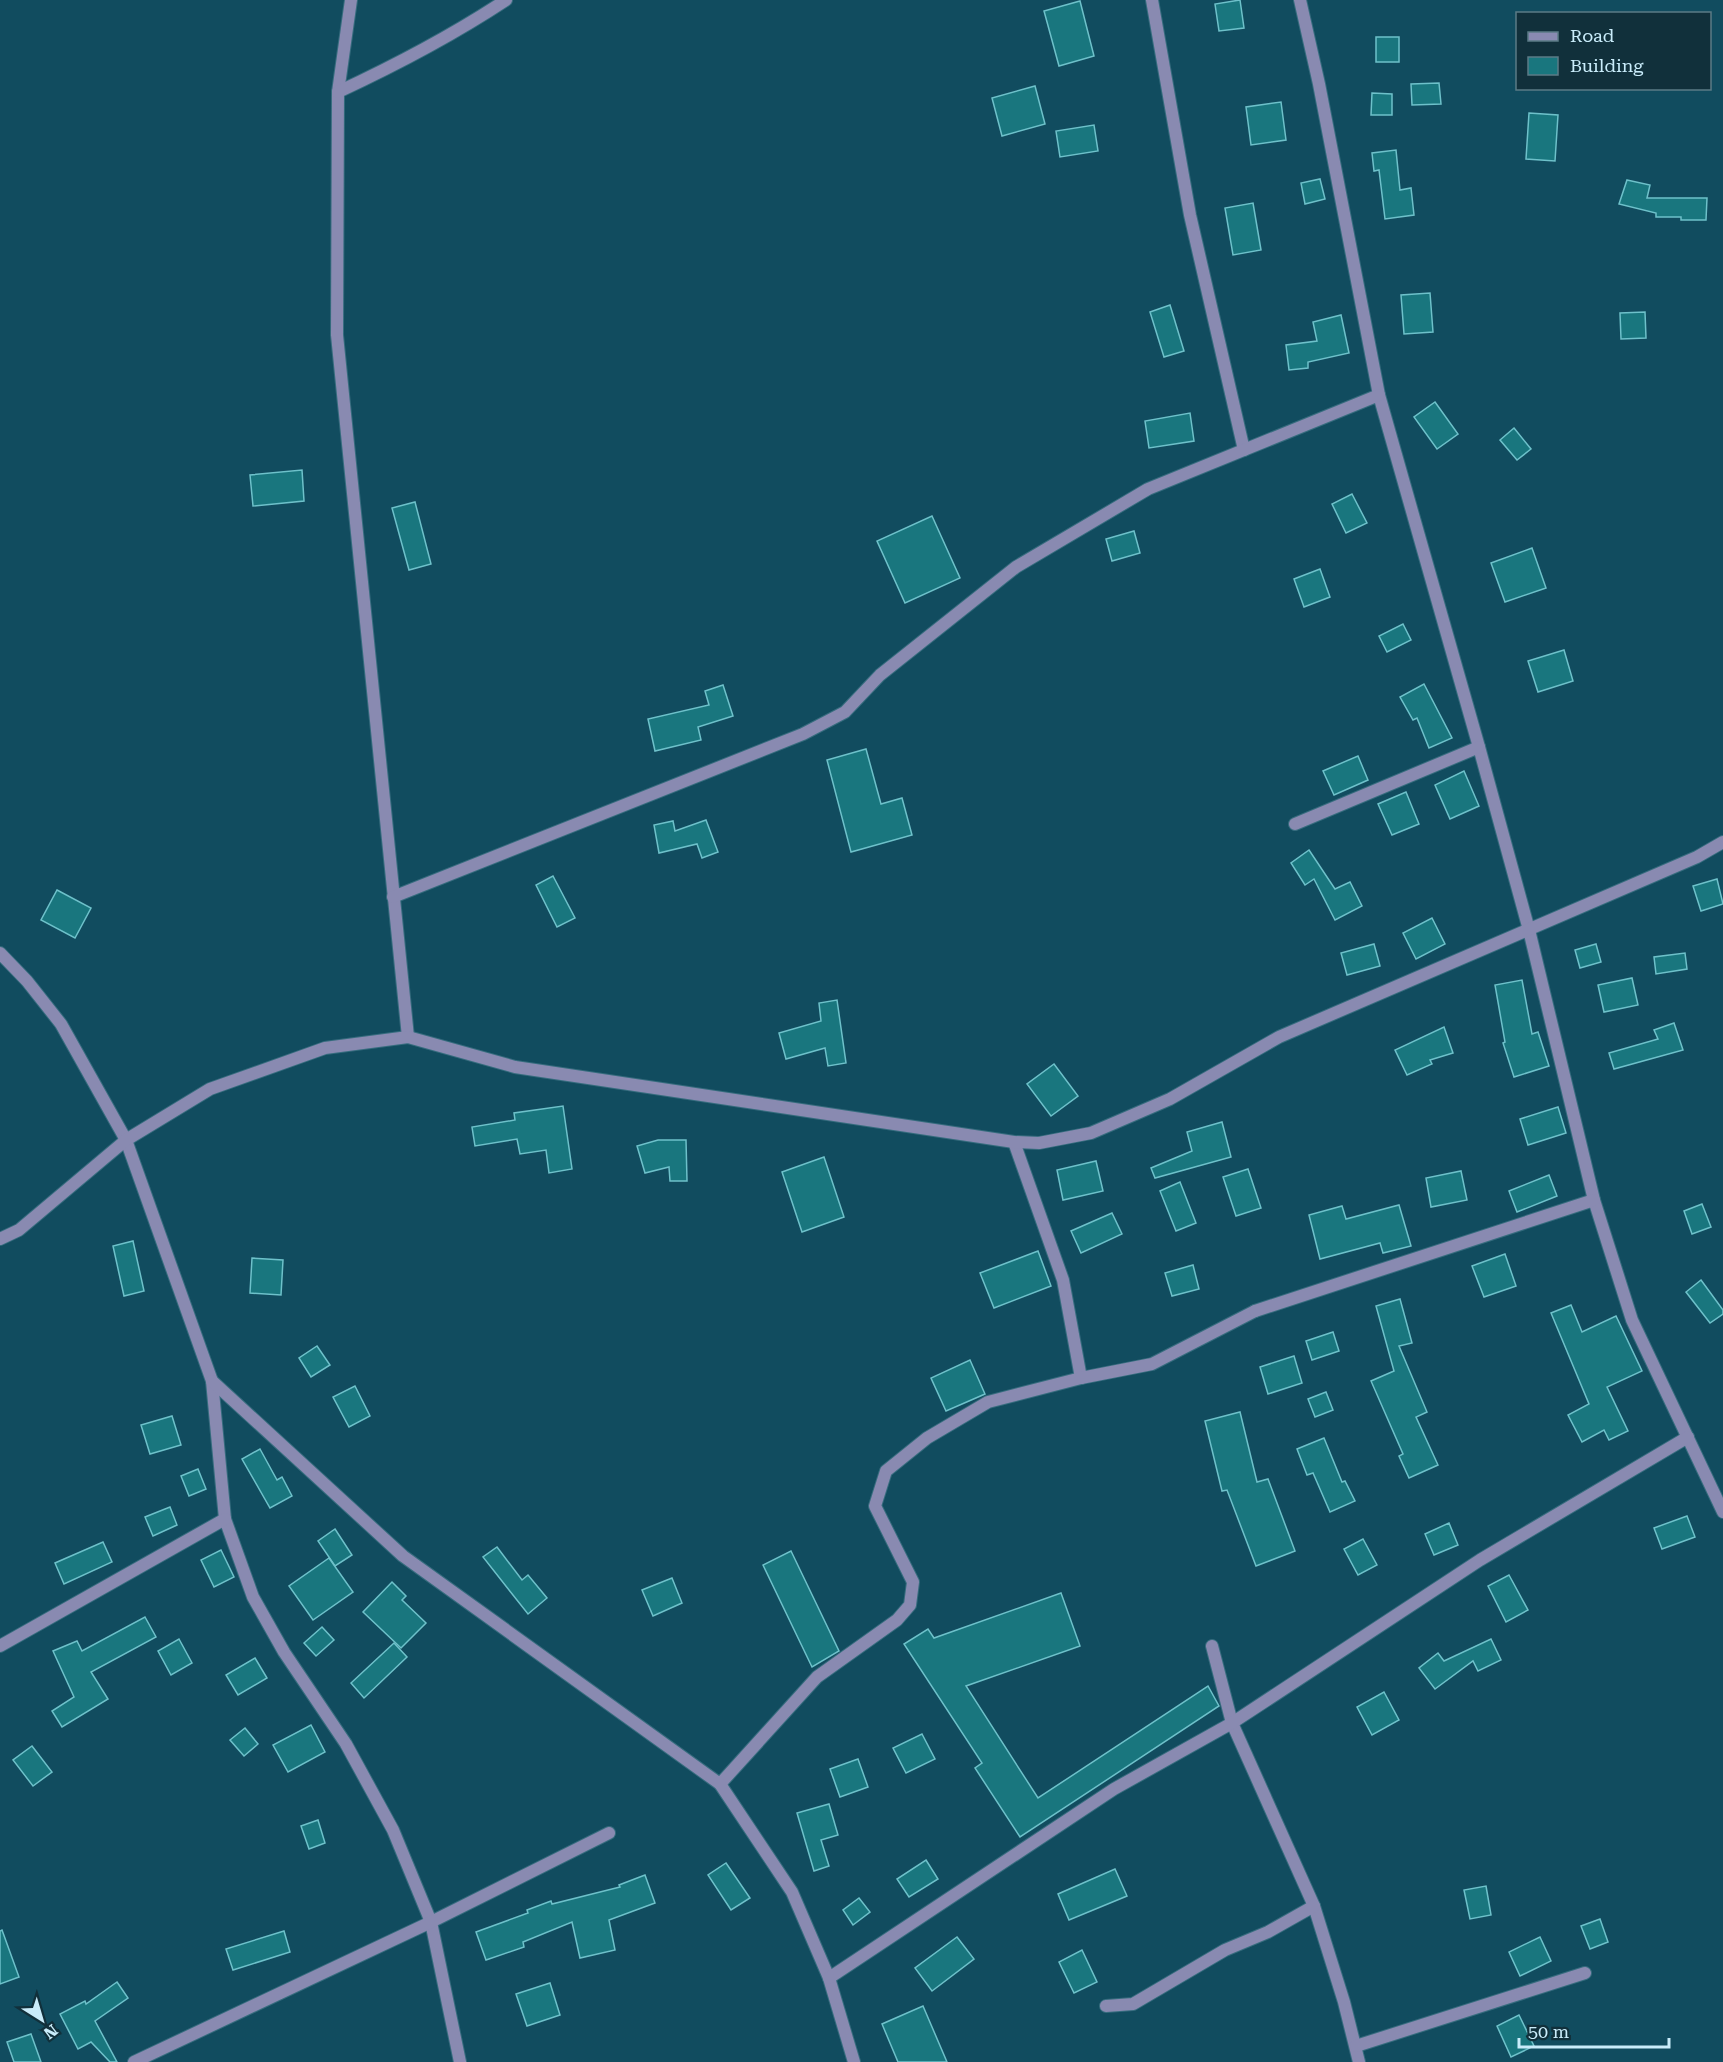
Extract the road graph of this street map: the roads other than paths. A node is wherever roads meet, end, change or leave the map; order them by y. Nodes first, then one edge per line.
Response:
1 (351, 0) edge
2 (506, 0) edge
3 (1152, 0) edge
4 (1300, 0) edge
5 (338, 92) junction
6 (1379, 395) junction
7 (1244, 450) junction
8 (1479, 747) junction
9 (1295, 824) dead end
10 (1723, 842) edge
11 (393, 897) junction
12 (1529, 930) junction
13 (0, 953) edge
14 (408, 1037) junction
15 (126, 1140) junction
16 (1014, 1142) junction
17 (1594, 1200) junction
18 (0, 1239) edge
19 (1081, 1378) junction
20 (212, 1381) junction
21 (1688, 1437) junction
22 (1723, 1512) edge
23 (225, 1519) junction
24 (0, 1646) edge
25 (1212, 1646) dead end
26 (1232, 1724) junction
27 (720, 1784) junction
28 (609, 1833) dead end
29 (1314, 1906) junction
30 (431, 1922) junction
31 (1585, 1973) dead end
32 (829, 1978) junction
33 (1106, 2006) dead end
34 (1356, 2046) junction
35 (134, 2062) edge
36 (460, 2062) edge
37 (854, 2062) edge
38 (1359, 2062) edge

1 - 5 street
2 - 5 street
3 - 7 street
4 - 6 street
5 - 11 street
6 - 7 street
6 - 8 street
7 - 11 street
8 - 9 street
8 - 12 street
10 - 12 street
11 - 14 street
12 - 16 street
12 - 17 street
13 - 15 street
14 - 15 street
14 - 16 street
15 - 18 street
15 - 20 street
16 - 19 street
17 - 19 street
17 - 21 street
19 - 27 street
20 - 23 street
20 - 27 street
21 - 22 street
21 - 26 street
23 - 24 street
23 - 30 street
25 - 26 street
26 - 29 street
26 - 32 street
27 - 32 street
28 - 30 street
29 - 33 street
29 - 34 street
30 - 35 street
30 - 36 street
31 - 34 street
32 - 37 street
34 - 38 street

